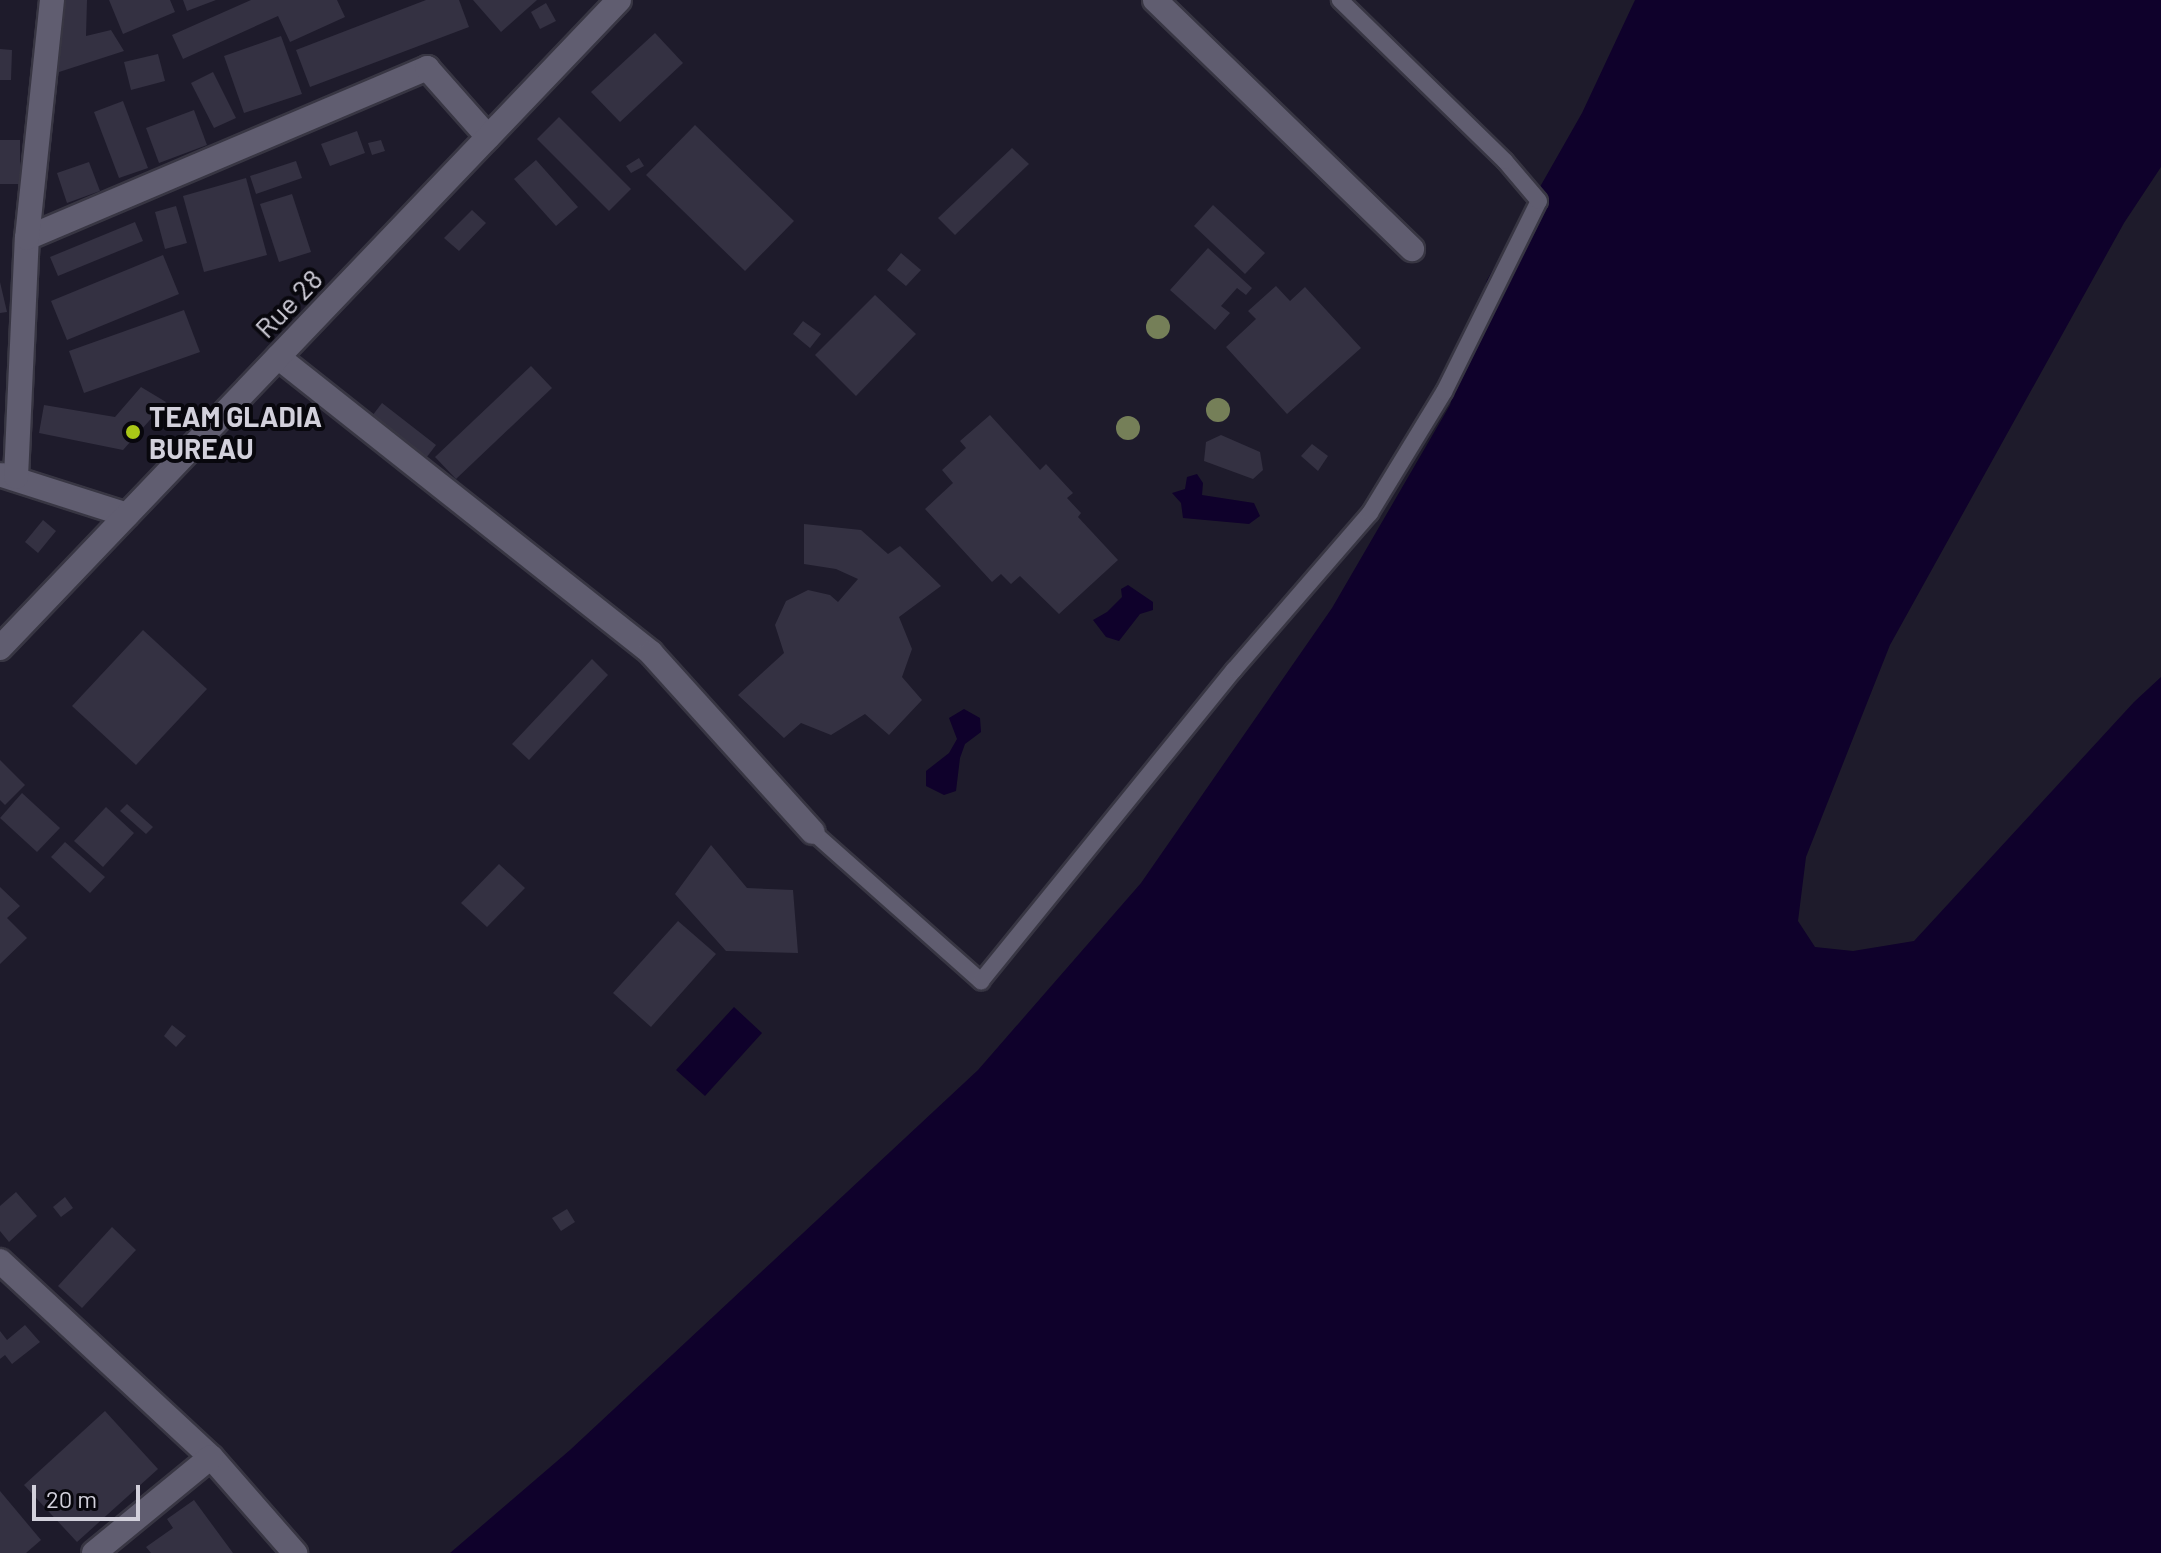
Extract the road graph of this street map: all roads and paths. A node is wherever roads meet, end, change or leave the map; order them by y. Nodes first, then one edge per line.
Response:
1 (52, 0) edge
2 (619, 0) edge
3 (1155, 0) edge
4 (1340, 0) edge
5 (488, 137) junction
6 (27, 238) junction
7 (1412, 249) dead end
8 (278, 357) junction
9 (8, 476) edge
10 (127, 515) junction
11 (0, 648) edge
12 (813, 832) joint
13 (0, 1261) edge
14 (211, 1457) junction
15 (94, 1553) edge
16 (295, 1553) edge

1 - 6 street
2 - 5 street, Rue 28
3 - 7 street
4 - 12 lane
5 - 6 street
5 - 8 street, Rue 28
6 - 9 street
8 - 10 street, Rue 28
8 - 12 street
9 - 10 street
10 - 11 street, Rue 28
13 - 14 street
14 - 15 street
14 - 16 street

